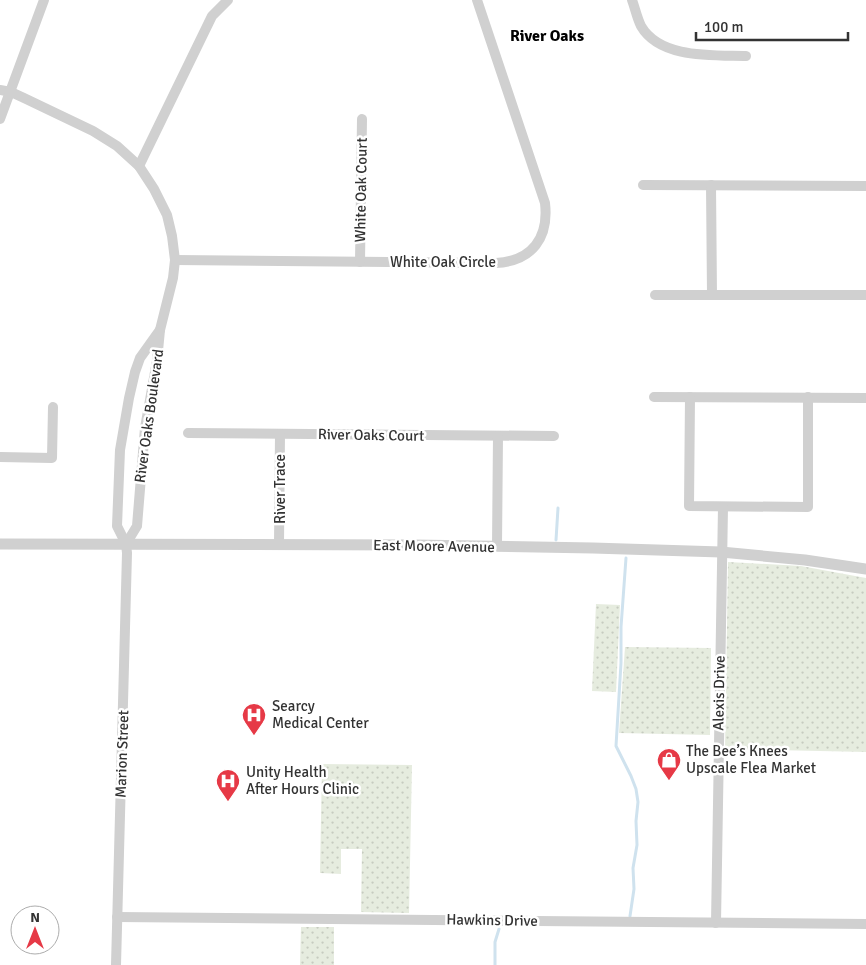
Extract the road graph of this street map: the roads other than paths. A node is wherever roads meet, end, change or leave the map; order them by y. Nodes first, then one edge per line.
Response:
1 (44, 0) edge
2 (228, 0) edge
3 (477, 0) edge
4 (632, 0) edge
5 (746, 56) dead end
6 (0, 90) edge
7 (11, 92) junction
8 (0, 118) edge
9 (362, 119) dead end
10 (139, 166) junction
11 (642, 185) dead end
12 (711, 185) junction
13 (866, 186) edge
14 (175, 260) junction
15 (360, 262) junction
16 (655, 295) dead end
17 (712, 295) junction
18 (866, 295) edge
19 (160, 330) junction
20 (654, 397) dead end
21 (690, 397) junction
22 (808, 397) junction
23 (866, 398) edge
24 (54, 407) dead end
25 (188, 433) dead end
26 (280, 434) junction
27 (498, 436) junction
28 (554, 436) dead end
29 (0, 457) edge
30 (723, 506) junction
31 (0, 544) edge
32 (126, 544) junction
33 (280, 545) junction
34 (497, 546) junction
35 (722, 552) junction
36 (866, 569) edge
37 (117, 917) junction
38 (716, 923) junction
39 (866, 924) edge
40 (116, 965) edge

1 - 7 street
2 - 10 street
3 - 15 street, White Oak Circle
4 - 5 street
6 - 7 street, River Oaks Boulevard
7 - 8 street
7 - 10 street, River Oaks Boulevard
9 - 15 street, White Oak Court
10 - 14 street, River Oaks Boulevard
11 - 12 street
12 - 13 street
12 - 17 street
14 - 15 street, White Oak Circle
14 - 19 street, River Oaks Boulevard
16 - 17 street
17 - 18 street
19 - 32 street, River Oaks Boulevard
19 - 32 street, River Oaks Boulevard
20 - 21 street
21 - 22 street
21 - 30 street
22 - 23 street
22 - 30 street
24 - 29 street
25 - 26 street, River Oaks Court
26 - 27 street, River Oaks Court
26 - 33 street, River Trace
27 - 28 street, River Oaks Court
27 - 34 street
30 - 35 street, Alexis Drive
31 - 32 street, East Moore Avenue
32 - 33 street, East Moore Avenue
32 - 37 street, Marion Street
33 - 34 street, East Moore Avenue
34 - 35 street, East Moore Avenue
35 - 36 street, East Moore Avenue
35 - 38 street, Alexis Drive
37 - 38 street, Hawkins Drive
37 - 40 street, Marion Street
38 - 39 street, Hawkins Drive

